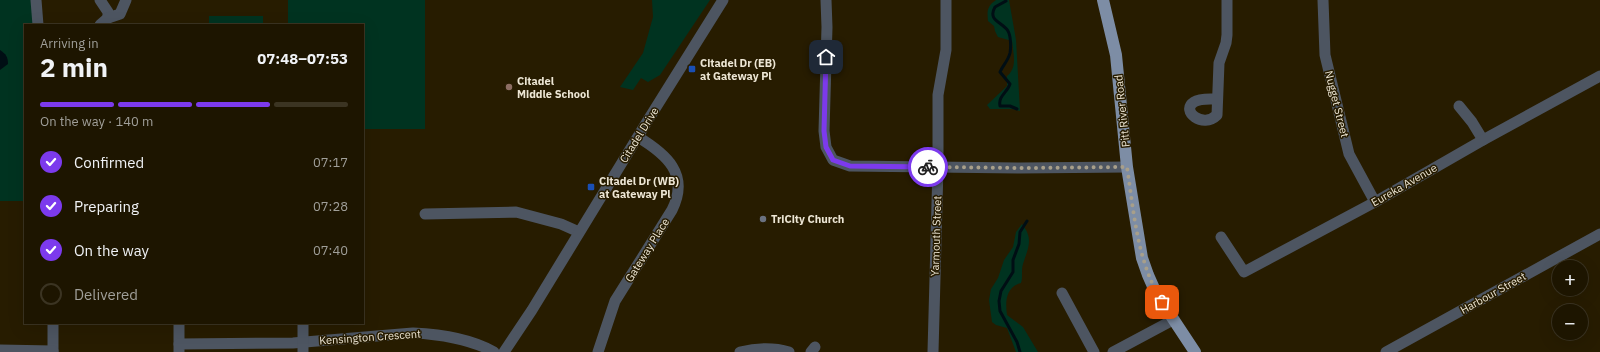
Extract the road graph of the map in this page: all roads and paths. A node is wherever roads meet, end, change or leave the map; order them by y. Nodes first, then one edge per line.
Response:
1 (36, 0) edge
2 (100, 0) edge
3 (126, 0) edge
4 (723, 0) edge
5 (826, 0) edge
6 (946, 0) edge
7 (1103, 0) edge
8 (1227, 0) edge
9 (1323, 0) edge
10 (120, 20) edge
11 (104, 22) edge
12 (38, 24) edge
13 (1600, 76) edge
14 (1216, 99) dead end
15 (1459, 106) dead end
16 (638, 137) junction
17 (1482, 140) junction
18 (938, 167) junction
19 (1127, 167) junction
20 (1375, 202) junction
21 (424, 214) dead end
22 (579, 232) junction
23 (1600, 234) edge
24 (1221, 236) dead end
25 (1062, 293) dead end
26 (1174, 320) junction
27 (53, 324) edge
28 (179, 324) edge
29 (303, 324) edge
30 (303, 347) edge
31 (179, 348) edge
32 (0, 350) edge
33 (53, 351) edge
34 (494, 352) edge
35 (504, 352) edge
36 (598, 352) edge
37 (740, 352) edge
38 (789, 352) edge
39 (933, 352) edge
40 (1094, 352) edge
41 (1113, 352) edge
42 (1195, 352) edge
43 (1386, 352) edge

1 - 12 street
2 - 11 street
3 - 10 street
4 - 16 street, Citadel Drive
5 - 18 street
6 - 18 street, Yarmouth Street
7 - 19 main road, Pitt River Road
8 - 14 street
9 - 20 street, Nugget Street
10 - 11 street
13 - 17 street, Eureka Avenue
15 - 17 street
16 - 22 street, Citadel Drive
16 - 36 street, Gateway Place
17 - 20 street, Eureka Avenue
18 - 19 street
18 - 39 street, Yarmouth Street
19 - 26 main road, Pitt River Road
20 - 24 street, Eureka Avenue
21 - 22 street
22 - 35 street, Citadel Drive
23 - 43 street, Harbour Street
25 - 40 street
26 - 41 street
26 - 42 main road, Pitt River Road
27 - 33 street
28 - 31 street
29 - 30 street
30 - 31 street, Kensington Crescent
30 - 34 street, Kensington Crescent
32 - 33 street
37 - 38 street

